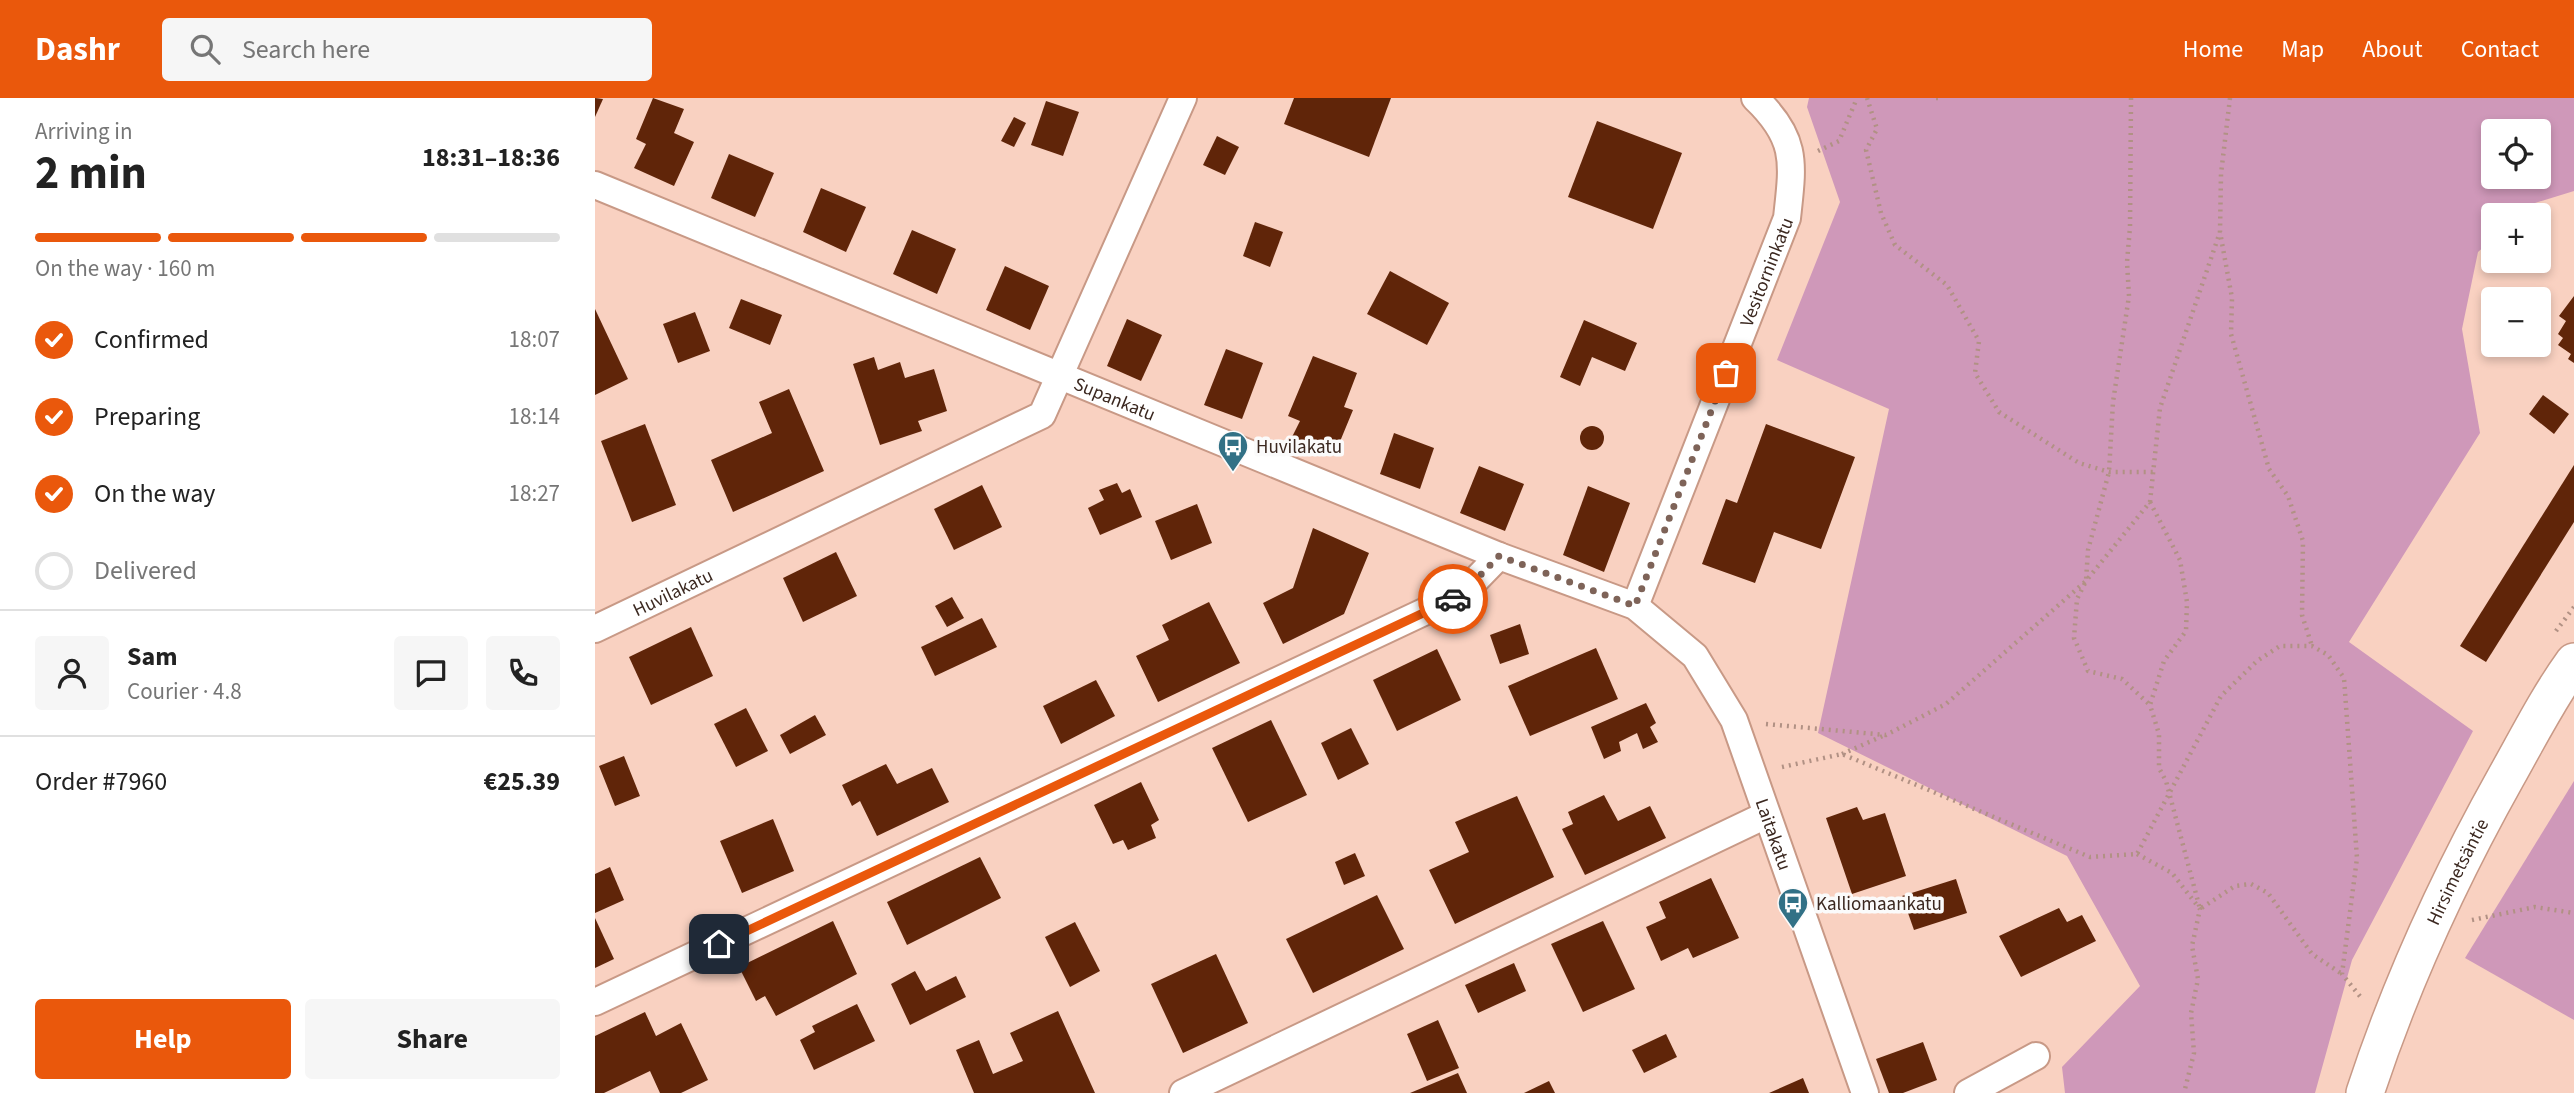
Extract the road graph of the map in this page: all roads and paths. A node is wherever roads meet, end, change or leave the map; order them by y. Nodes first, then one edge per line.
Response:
1 (1184, 98) edge
2 (1755, 98) edge
3 (1857, 98) edge
4 (1867, 98) edge
5 (1936, 98) edge
6 (1943, 98) edge
7 (2131, 98) edge
8 (2228, 98) edge
9 (1793, 163) junction
10 (595, 185) edge
11 (2220, 232) junction
12 (1059, 377) junction
13 (2154, 471) junction
14 (2109, 472) junction
15 (2150, 502) junction
16 (1499, 556) junction
17 (2086, 581) junction
18 (1635, 606) junction
19 (595, 629) edge
20 (2312, 646) junction
21 (2574, 662) edge
22 (2150, 705) junction
23 (1734, 720) junction
24 (1886, 735) junction
25 (1842, 754) junction
26 (1752, 773) junction
27 (2167, 796) junction
28 (1766, 816) junction
29 (2137, 854) junction
30 (2200, 909) junction
31 (2574, 914) edge
32 (2468, 921) dead end
33 (2342, 974) junction
34 (2363, 1001) dead end
35 (595, 1002) edge
36 (2036, 1056) dead end
37 (1183, 1093) edge
38 (1865, 1093) edge
39 (1968, 1093) edge
40 (2184, 1093) edge
41 (2365, 1093) edge

1 - 12 street, Huvilakatu
2 - 9 street, Vesitorninkatu
3 - 9 path
4 - 14 path
5 - 6 path
7 - 14 path
8 - 11 path
9 - 18 street, Vesitorninkatu
10 - 12 street, Supankatu
11 - 13 path
11 - 20 path
12 - 16 street, Supankatu
12 - 19 street, Huvilakatu
13 - 14 path
13 - 15 path
14 - 17 path
15 - 17 path
15 - 22 path
16 - 18 street, Supankatu
16 - 35 street
17 - 22 path
17 - 24 path
18 - 23 street, Laitakatu
20 - 27 path
20 - 33 path
21 - 41 street, Hirsimetsäntie
22 - 27 path
23 - 24 path
23 - 26 street, Laitakatu
24 - 25 path
25 - 26 path
25 - 29 path
26 - 28 street, Laitakatu
27 - 29 path
27 - 30 path
28 - 37 street
28 - 38 street, Laitakatu
29 - 30 path
30 - 33 path
30 - 40 path
31 - 32 path
33 - 34 path
36 - 39 street

